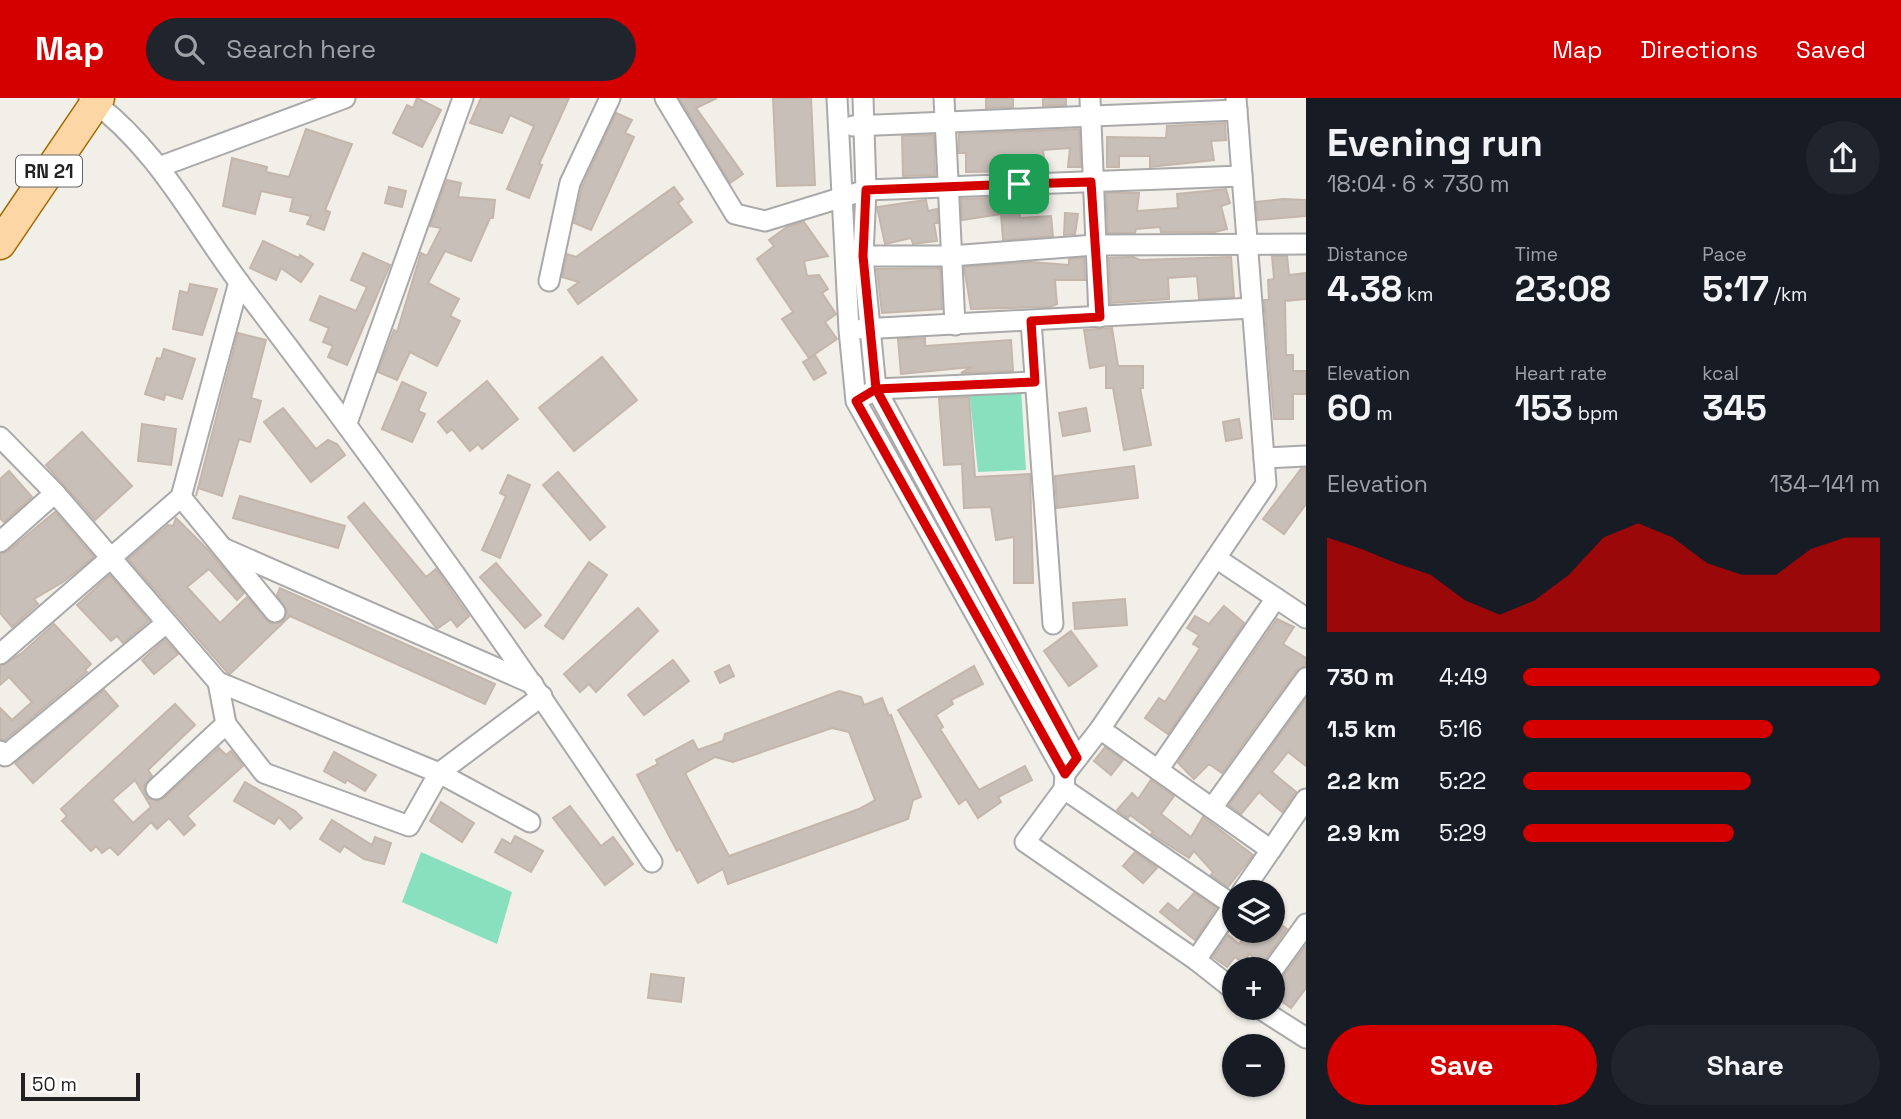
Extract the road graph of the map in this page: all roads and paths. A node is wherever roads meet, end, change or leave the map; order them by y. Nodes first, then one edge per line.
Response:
1 (463, 98) edge
2 (610, 98) edge
3 (665, 98) edge
4 (837, 98) edge
5 (863, 98) edge
6 (944, 98) edge
7 (90, 99) edge
8 (339, 99) edge
9 (1236, 104) edge
10 (1090, 107) edge
11 (945, 122) junction
12 (863, 125) junction
13 (837, 126) junction
14 (159, 167) junction
15 (1242, 176) junction
16 (1091, 182) junction
17 (947, 187) junction
18 (866, 190) junction
19 (843, 197) junction
20 (0, 209) edge
21 (0, 244) edge
22 (1247, 244) junction
23 (1306, 244) edge
24 (1095, 245) junction
25 (863, 256) junction
26 (951, 256) junction
27 (549, 281) dead end
28 (239, 282) junction
29 (1252, 308) junction
30 (1100, 317) junction
31 (1031, 321) junction
32 (955, 324) junction
33 (872, 329) junction
34 (849, 330) junction
35 (1035, 382) junction
36 (876, 389) junction
37 (856, 401) junction
38 (347, 423) junction
39 (4, 450) edge
40 (1306, 456) edge
41 (1264, 457) junction
42 (55, 493) junction
43 (181, 497) junction
44 (0, 542) edge
45 (223, 548) junction
46 (110, 558) junction
47 (1216, 558) junction
48 (1276, 598) junction
49 (275, 612) dead end
50 (1306, 618) edge
51 (165, 624) junction
52 (1053, 624) dead end
53 (0, 653) edge
54 (1306, 678) edge
55 (218, 682) junction
56 (538, 690) junction
57 (226, 724) junction
58 (1100, 729) junction
59 (0, 751) edge
60 (1077, 758) junction
61 (1158, 770) junction
62 (439, 773) junction
63 (1065, 781) junction
64 (156, 789) dead end
65 (1306, 799) edge
66 (1212, 808) junction
67 (530, 822) dead end
68 (1271, 850) junction
69 (652, 862) dead end
70 (1250, 880) edge
71 (1222, 897) edge
72 (1222, 921) edge
73 (1306, 924) edge
74 (1282, 957) edge
75 (1196, 960) junction
76 (1222, 981) edge
77 (1278, 1020) edge
78 (1306, 1038) edge

1 - 38 street
2 - 27 street
3 - 19 street
4 - 13 street
5 - 12 street
6 - 11 street
7 - 14 street
7 - 20 main road, RN 21
7 - 21 main road, RN 21
8 - 14 street
9 - 10 street
9 - 15 street
10 - 11 street
10 - 16 street
11 - 12 street
11 - 17 street
12 - 13 street
12 - 18 street
13 - 19 street
14 - 28 street
15 - 16 street
15 - 22 street
16 - 17 street
16 - 24 street
17 - 18 street
17 - 26 street
18 - 19 street
18 - 25 street
19 - 34 street
22 - 23 street
22 - 24 street
22 - 29 street
24 - 26 street
24 - 30 street
25 - 26 street
25 - 33 street
26 - 32 street
28 - 38 street
28 - 43 street
29 - 30 street
29 - 41 street
30 - 31 street
31 - 32 street
31 - 35 street
32 - 33 street
33 - 34 street
33 - 36 street
34 - 37 street
35 - 36 street
35 - 52 street
36 - 37 street
36 - 60 street
37 - 63 street
38 - 56 street
39 - 42 street
40 - 41 street
41 - 47 street
42 - 44 street
42 - 46 street
43 - 45 street
43 - 46 street
45 - 49 street
45 - 56 street
46 - 51 street
46 - 53 street
47 - 48 street
47 - 58 street
48 - 50 street
48 - 61 street
51 - 55 street
51 - 59 street
54 - 66 street
55 - 57 street
55 - 62 street
56 - 62 street
56 - 69 street
57 - 62 street
57 - 64 street
58 - 60 street
58 - 61 street
60 - 63 street
61 - 66 street
62 - 67 street
63 - 71 street
63 - 75 street
65 - 68 street
66 - 68 street
68 - 70 street
72 - 75 street
73 - 74 street
75 - 76 street
77 - 78 street

